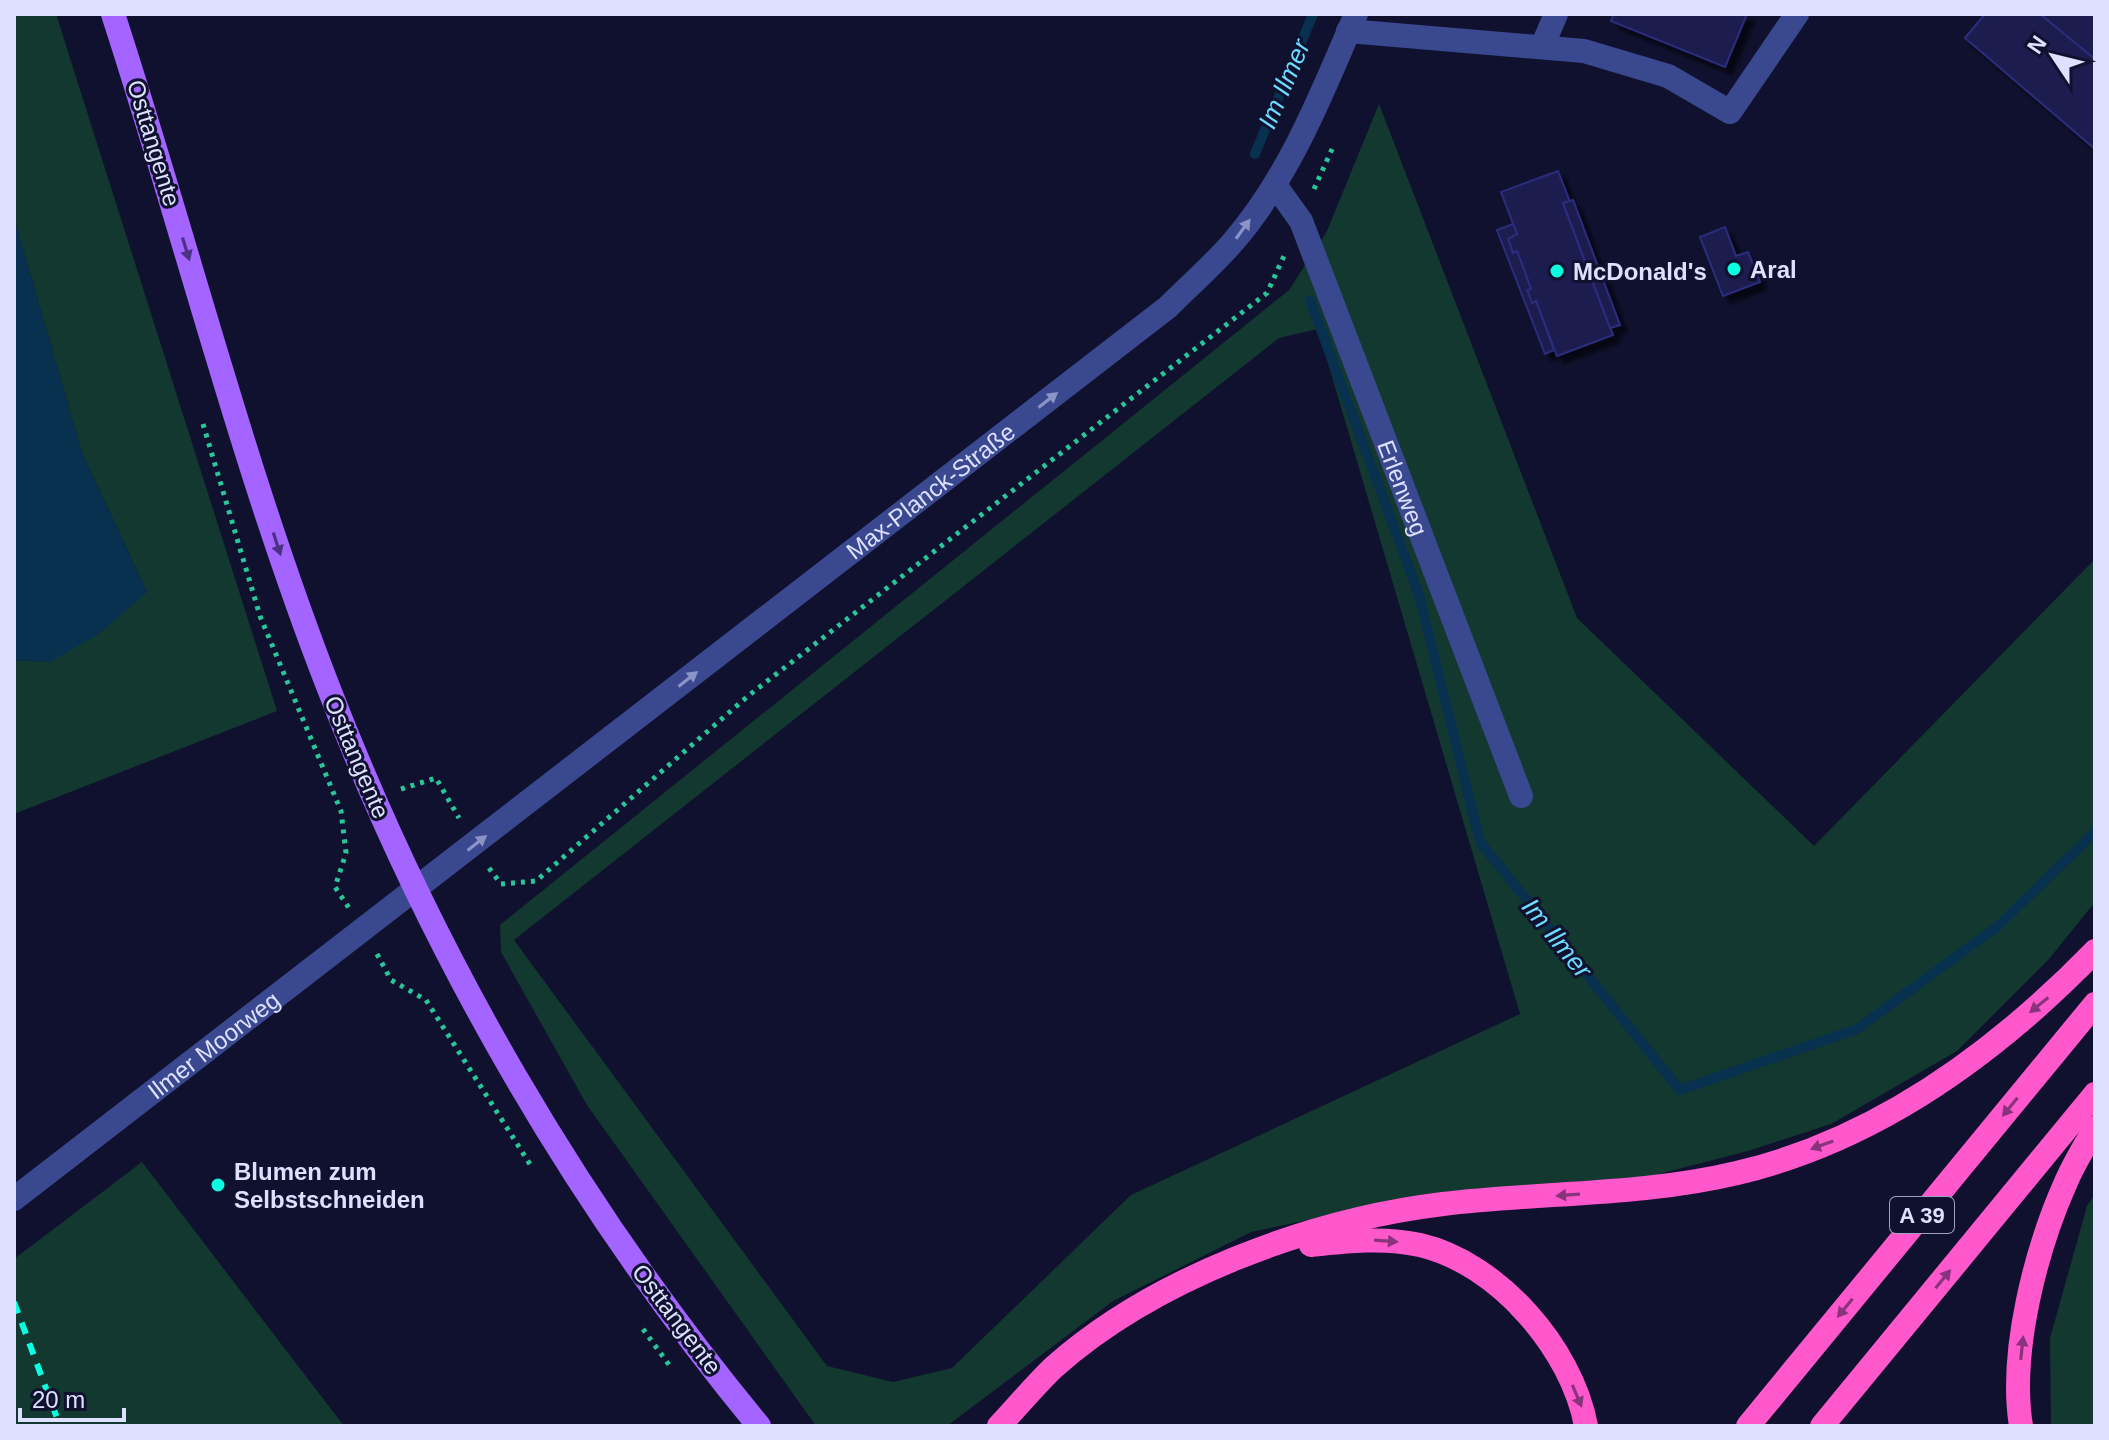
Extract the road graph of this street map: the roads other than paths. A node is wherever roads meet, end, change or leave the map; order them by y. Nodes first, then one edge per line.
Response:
1 (113, 14) edge
2 (1556, 14) edge
3 (1797, 14) edge
4 (1352, 23) edge
5 (1542, 47) junction
6 (1275, 185) junction
7 (1521, 796) dead end
8 (415, 891) junction
9 (2095, 951) edge
10 (2095, 1004) edge
11 (2095, 1094) edge
12 (2095, 1128) edge
13 (14, 1199) edge
14 (1253, 1252) junction
15 (759, 1426) edge
16 (999, 1426) edge
17 (1586, 1426) edge
18 (1748, 1426) edge
19 (1822, 1426) edge
20 (2021, 1426) edge

1 -> 8 main road, Osttangente
2 - 5 street
3 - 5 street
4 - 5 street
4 - 6 street, Max-Planck-Straße
6 - 7 street, Erlenweg
8 -> 6 street, Max-Planck-Straße
8 - 13 street, Ilmer Moorweg
8 - 15 main road, Osttangente
9 -> 14 highway
10 -> 18 highway, A 39
19 -> 11 highway, A 39
20 -> 12 highway
14 - 16 highway
14 -> 17 highway

